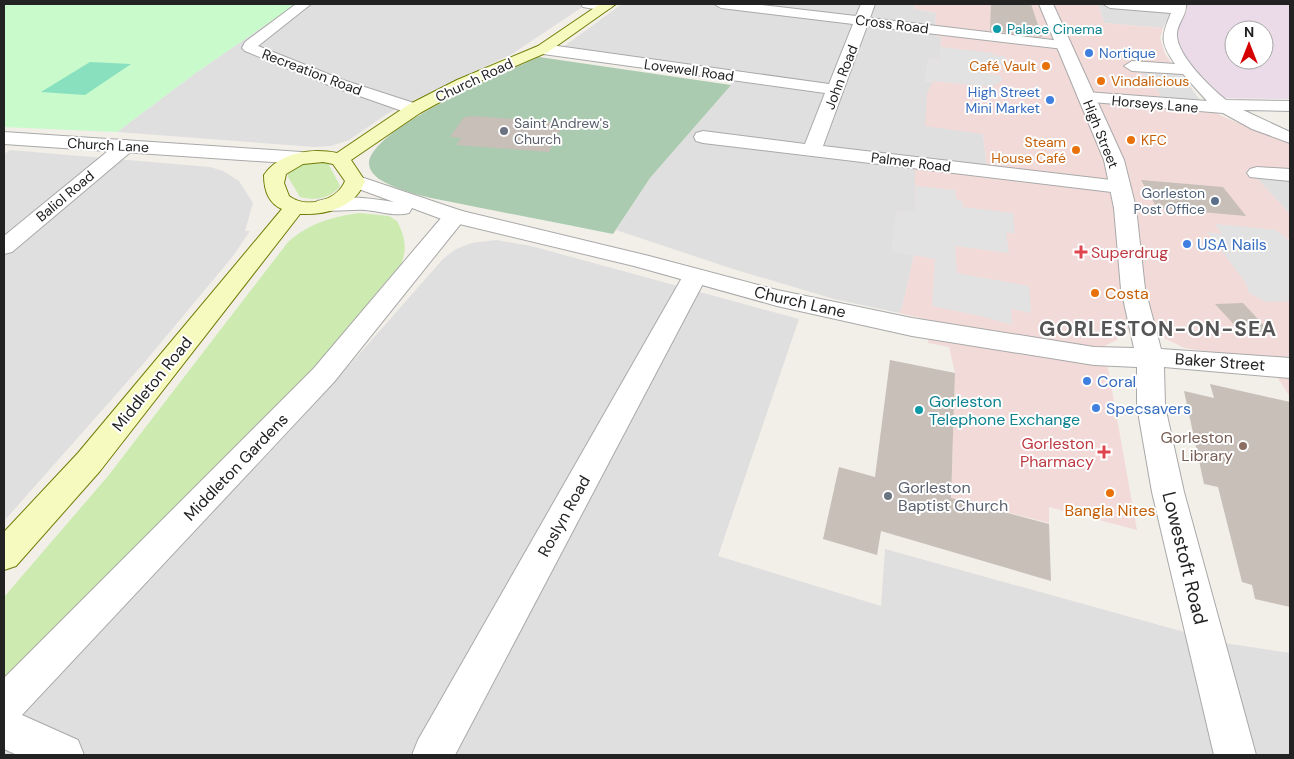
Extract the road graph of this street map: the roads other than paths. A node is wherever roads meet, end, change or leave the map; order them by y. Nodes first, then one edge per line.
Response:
1 (304, 4) edge
2 (588, 4) edge
3 (721, 4) edge
4 (868, 4) edge
5 (1046, 4) edge
6 (1110, 4) edge
7 (607, 5) edge
8 (1179, 7) edge
9 (862, 20) junction
10 (1064, 45) junction
11 (543, 49) junction
12 (1132, 66) dead end
13 (1187, 69) junction
14 (836, 90) junction
15 (1086, 98) junction
16 (1222, 106) junction
17 (1290, 106) edge
18 (414, 109) junction
19 (703, 137) dead end
20 (4, 138) edge
21 (1290, 138) edge
22 (126, 146) junction
23 (812, 150) junction
24 (213, 152) junction
25 (301, 158) junction
26 (340, 159) junction
27 (1257, 173) dead end
28 (274, 175) junction
29 (1290, 176) edge
30 (355, 180) junction
31 (1120, 186) junction
32 (324, 205) junction
33 (294, 208) junction
34 (455, 216) junction
35 (4, 247) edge
36 (695, 276) junction
37 (1150, 358) junction
38 (1290, 368) edge
39 (4, 556) edge
40 (4, 706) edge
41 (4, 728) edge
42 (63, 755) edge
43 (433, 755) edge
44 (1235, 755) edge

1 - 18 street, Recreation Road
2 - 7 street
3 - 9 street, Cross Road
4 - 9 street, John Road
5 - 10 street, High Street
6 - 8 street
7 - 11 main road, Church Road
8 - 13 street
9 - 10 street, Cross Road
9 - 14 street, John Road
10 - 15 street, High Street
11 - 14 street, Lovewell Road
11 - 18 main road, Church Road
12 - 13 street
13 - 16 street
14 - 23 street, John Road
15 - 16 street, Horseys Lane
15 - 31 street, High Street
16 - 17 street, Horseys Lane
16 - 21 street
18 - 26 main road, Church Road
19 - 23 street, Palmer Road
20 - 22 street, Church Lane
22 - 24 street, Church Lane
22 - 35 street, Baliol Road
23 - 31 street, Palmer Road
24 - 25 street, Church Lane
24 - 28 street, Church Lane
25 - 26 main road, Church Lane
25 - 28 main road, Church Lane
26 - 30 main road
27 - 29 street
28 - 33 main road
30 - 32 main road, Church Lane
30 - 34 street, Church Lane
31 - 37 street, High Street
32 - 33 main road, Church Lane
32 - 34 street, Church Lane
33 - 39 main road, Middleton Road
34 - 36 street, Church Lane
34 - 40 street, Middleton Gardens
36 - 37 street, Church Lane
36 - 43 street, Roslyn Road
37 - 38 street, Baker Street
37 - 44 street, Lowestoft Road
41 - 42 street

